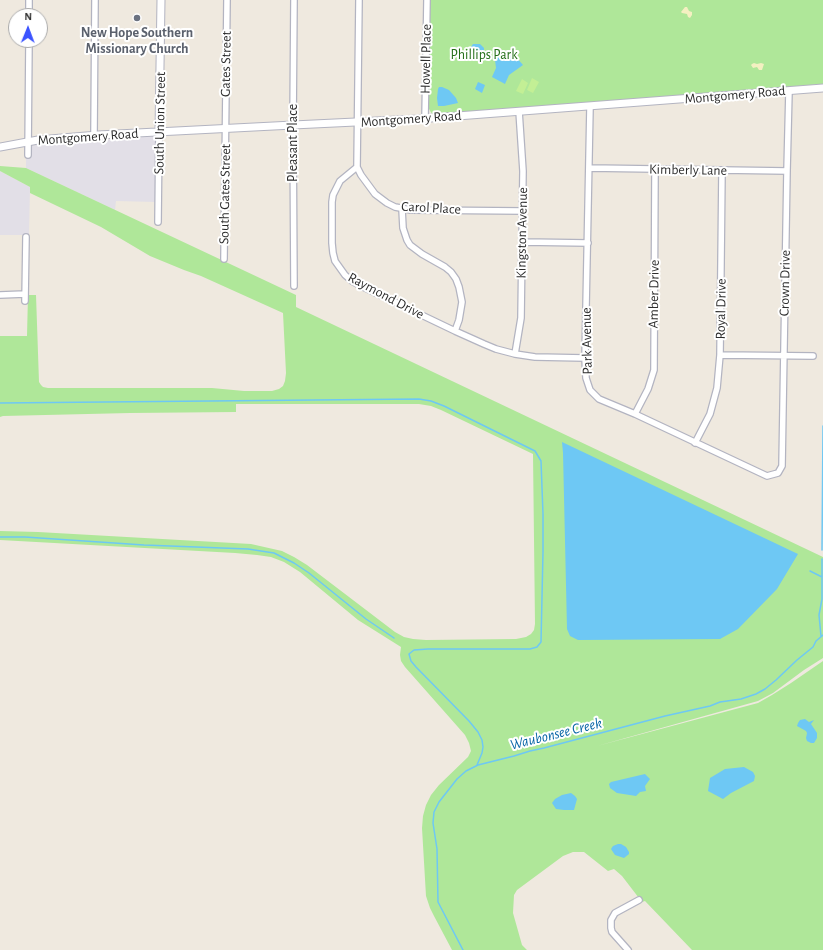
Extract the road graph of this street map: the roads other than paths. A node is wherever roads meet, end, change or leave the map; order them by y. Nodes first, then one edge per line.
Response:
1 (95, 0) edge
2 (162, 0) edge
3 (227, 0) edge
4 (294, 0) edge
5 (359, 0) edge
6 (426, 0) edge
7 (29, 48) edge
8 (823, 88) edge
9 (789, 91) junction
10 (590, 107) junction
11 (519, 111) junction
12 (425, 118) junction
13 (358, 122) junction
14 (293, 125) junction
15 (226, 128) junction
16 (160, 132) junction
17 (94, 135) junction
18 (28, 142) junction
19 (0, 147) edge
20 (28, 155) dead end
21 (357, 167) junction
22 (589, 168) junction
23 (655, 169) junction
24 (722, 170) junction
25 (787, 171) junction
26 (402, 209) junction
27 (523, 211) junction
28 (158, 222) dead end
29 (26, 237) dead end
30 (523, 242) junction
31 (588, 243) junction
32 (224, 259) dead end
33 (294, 286) dead end
34 (25, 294) junction
35 (0, 295) edge
36 (25, 301) dead end
37 (455, 331) junction
38 (515, 354) junction
39 (720, 355) junction
40 (784, 356) junction
41 (813, 356) dead end
42 (585, 358) junction
43 (635, 414) junction
44 (695, 443) junction
45 (778, 473) joint
46 (639, 900) dead end
47 (628, 950) edge

1 - 17 street
2 - 16 street, South Union Street
3 - 15 street, Gates Street
4 - 14 street, Pleasant Place
5 - 13 street
6 - 12 street, Howell Place
7 - 18 street
8 - 9 street, Montgomery Road
9 - 10 street, Montgomery Road
9 - 25 street, Crown Drive
10 - 11 street, Montgomery Road
10 - 22 street, Park Avenue
11 - 12 street, Montgomery Road
11 - 27 street, Kingston Avenue
12 - 13 street, Montgomery Road
13 - 14 street, Montgomery Road
13 - 21 street
14 - 15 street, Montgomery Road
14 - 33 street, Pleasant Place
15 - 16 street, Montgomery Road
15 - 32 street, South Gates Street
16 - 17 street, Montgomery Road
16 - 28 street, South Union Street
17 - 18 street, Montgomery Road
18 - 19 street, Montgomery Road
18 - 20 street
21 - 26 street, Carol Place
21 - 37 street, Raymond Drive
22 - 23 street, Kimberly Lane
22 - 31 street, Park Avenue
23 - 24 street, Kimberly Lane
23 - 43 street, Amber Drive
24 - 25 street, Kimberly Lane
24 - 39 street, Royal Drive
25 - 40 street, Crown Drive
26 - 27 street, Carol Place
26 - 37 street
27 - 30 street, Kingston Avenue
29 - 34 street
30 - 31 street
30 - 38 street, Kingston Avenue
31 - 42 street, Park Avenue
34 - 35 street
34 - 36 street
37 - 38 street, Raymond Drive
38 - 42 street, Raymond Drive
39 - 40 street
39 - 44 street, Royal Drive
40 - 41 street
40 - 45 street, Crown Drive
42 - 43 street, Park Avenue
43 - 44 street, Park Avenue
44 - 45 street, Park Avenue
46 - 47 street

